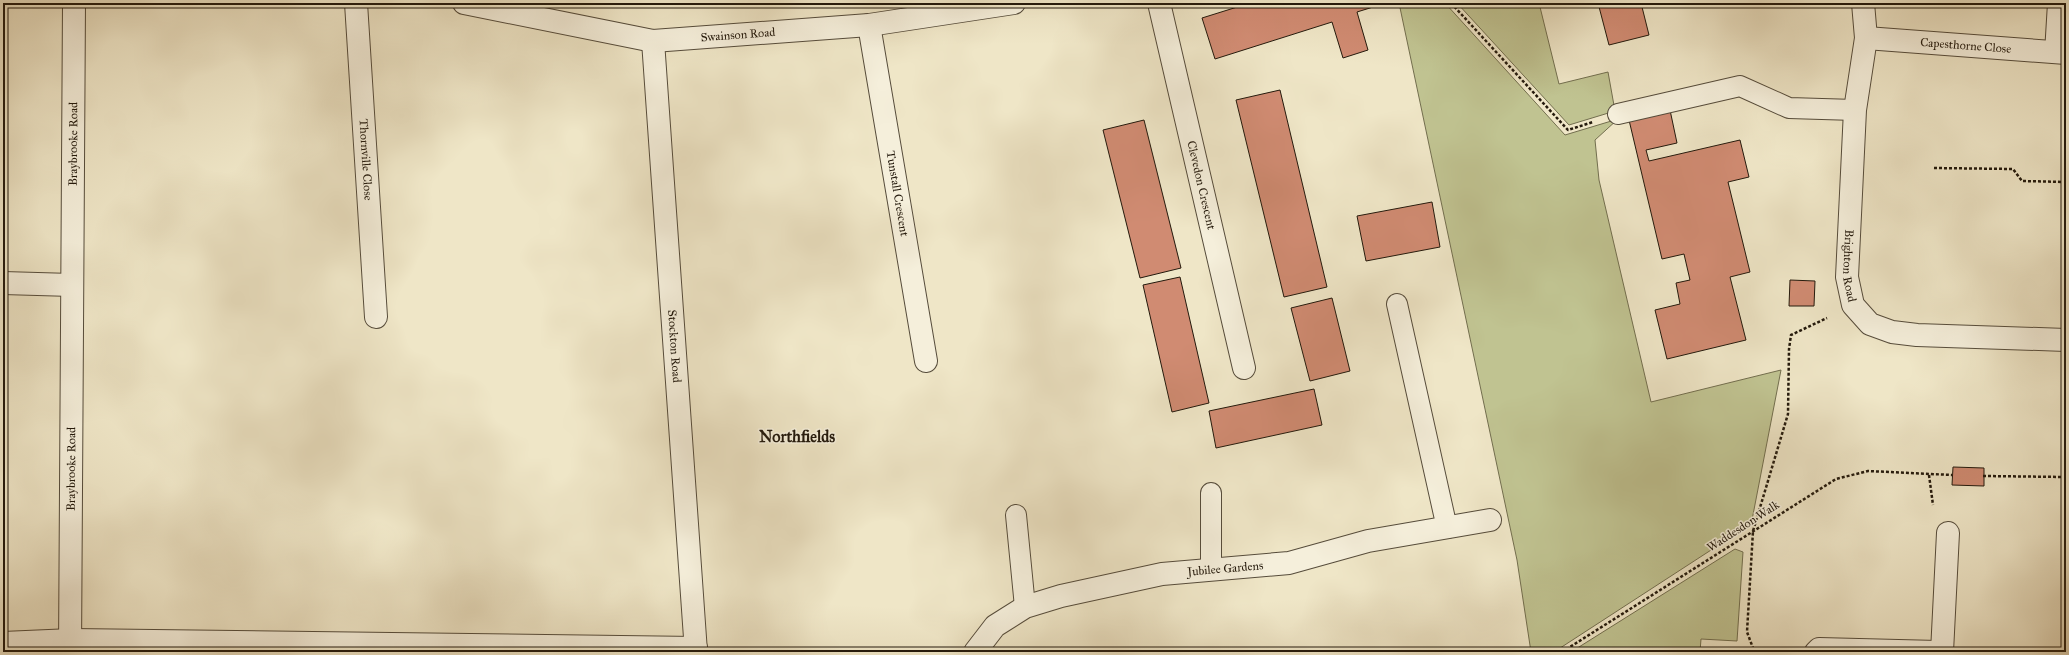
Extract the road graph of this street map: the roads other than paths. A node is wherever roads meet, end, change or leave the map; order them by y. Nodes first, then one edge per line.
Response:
1 (74, 3) edge
2 (356, 3) edge
3 (464, 3) edge
4 (1014, 3) edge
5 (1159, 3) edge
6 (1863, 3) edge
7 (2058, 3) edge
8 (869, 25) junction
9 (1866, 38) junction
10 (653, 41) junction
11 (2061, 53) edge
12 (1855, 110) junction
13 (1618, 114) road end
14 (3, 283) edge
15 (72, 285) junction
16 (1397, 304) dead end
17 (376, 317) dead end
18 (2066, 340) edge
19 (926, 362) dead end
20 (1244, 368) dead end
21 (1211, 493) dead end
22 (1016, 515) dead end
23 (1490, 520) dead end
24 (1447, 528) junction
25 (1948, 533) dead end
26 (1211, 570) junction
27 (1025, 607) junction
28 (3, 643) edge
29 (71, 646) edge
30 (696, 650) edge
31 (976, 650) edge
32 (1816, 652) edge
33 (1938, 652) edge
34 (1942, 652) edge

1 - 15 street, Braybrooke Road
2 - 17 street, Thornville Close
3 - 10 street, Swainson Road
4 - 8 street, Swainson Road
5 - 20 street, Clevedon Crescent
6 - 9 street, Brighton Road
7 - 11 lane
8 - 10 street, Swainson Road
8 - 19 street, Tunstall Crescent
9 - 11 street, Capesthorne Close
9 - 12 street, Brighton Road
10 - 30 street, Stockton Road
12 - 13 lane
12 - 18 street, Brighton Road
14 - 15 street
15 - 29 street, Braybrooke Road
16 - 24 lane
21 - 26 lane
22 - 27 lane
23 - 24 street, Jubilee Gardens
24 - 26 street, Jubilee Gardens
25 - 34 street
26 - 27 street, Jubilee Gardens
27 - 31 street, Jubilee Gardens
28 - 29 street
29 - 30 street
32 - 33 street

